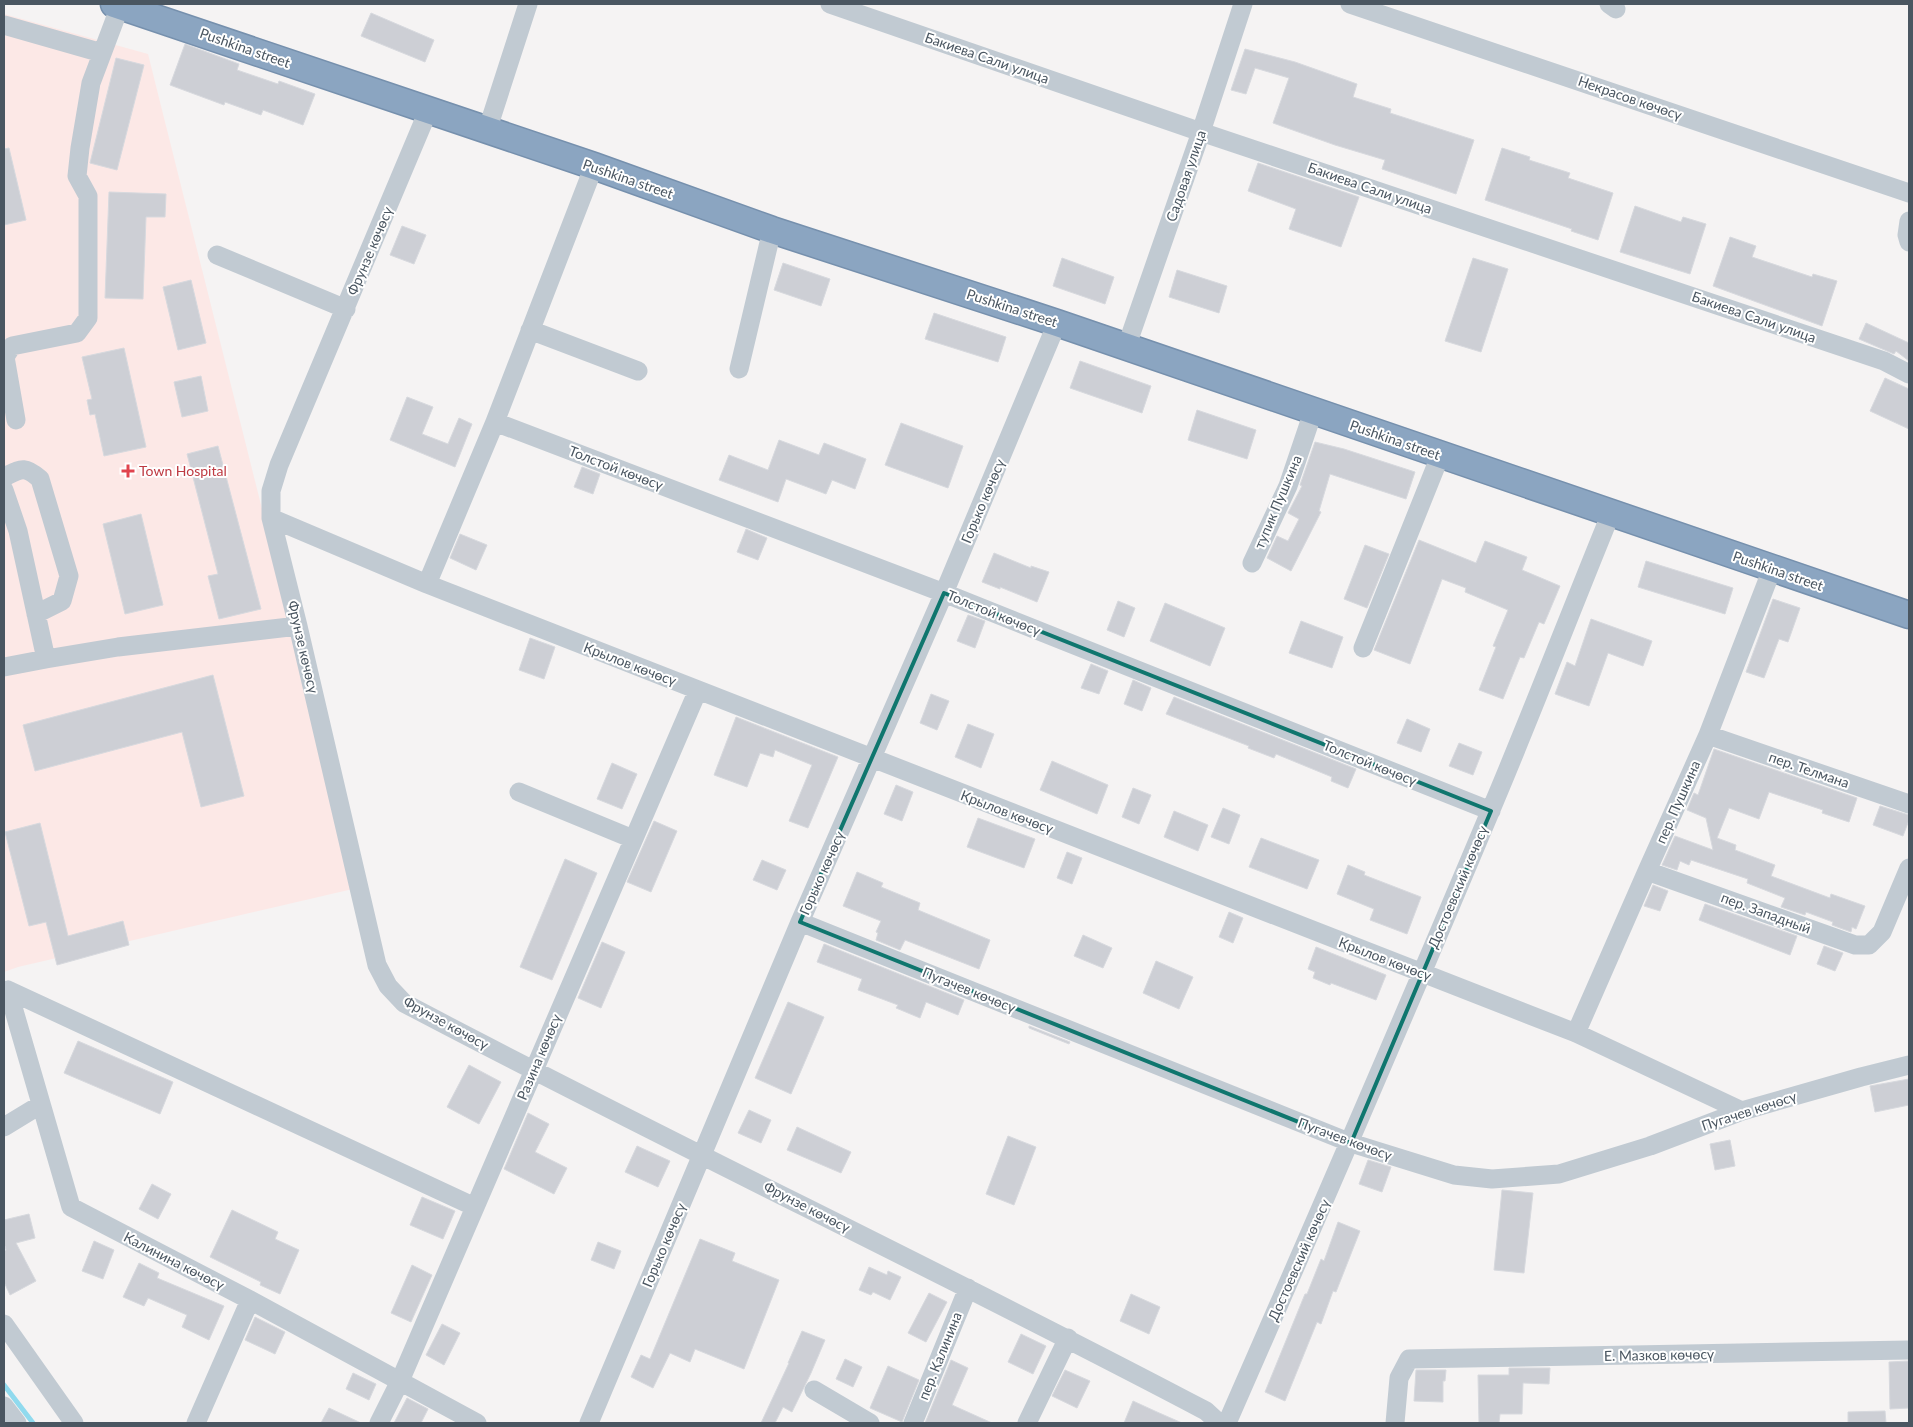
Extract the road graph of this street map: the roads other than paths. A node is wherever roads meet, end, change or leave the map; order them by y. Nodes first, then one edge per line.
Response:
1 (528, 4) edge
2 (830, 4) edge
3 (1243, 4) edge
4 (1350, 4) edge
5 (117, 5) edge
6 (4, 25) edge
7 (102, 53) junction
8 (428, 111) junction
9 (487, 131) junction
10 (1201, 132) junction
11 (594, 166) junction
12 (1909, 193) edge
13 (1909, 221) edge
14 (772, 230) junction
15 (1909, 242) edge
16 (217, 255) dead end
17 (346, 309) junction
18 (1057, 323) junction
19 (530, 330) junction
20 (1126, 348) junction
21 (739, 369) dead end
22 (638, 371) dead end
23 (1909, 374) edge
24 (1313, 412) junction
25 (16, 420) dead end
26 (495, 422) junction
27 (1440, 456) junction
28 (4, 477) edge
29 (4, 490) edge
30 (1610, 513) junction
31 (271, 518) junction
32 (1252, 563) dead end
33 (1772, 569) junction
34 (427, 584) junction
35 (944, 593) junction
36 (36, 614) junction
37 (1909, 615) edge
38 (298, 626) junction
39 (1364, 648) dead end
40 (46, 659) junction
41 (4, 667) edge
42 (698, 690) junction
43 (1708, 735) junction
44 (872, 759) junction
45 (519, 792) dead end
46 (1909, 804) edge
47 (1491, 811) junction
48 (633, 839) junction
49 (1909, 868) edge
50 (1646, 871) junction
51 (800, 922) junction
52 (1421, 973) junction
53 (1576, 1033) junction
54 (1909, 1065) edge
55 (533, 1071) junction
56 (40, 1105) junction
57 (1742, 1111) junction
58 (4, 1127) edge
59 (1351, 1143) junction
60 (702, 1155) junction
61 (475, 1206) junction
62 (968, 1288) junction
63 (250, 1300) junction
64 (4, 1324) edge
65 (1068, 1338) junction
66 (1909, 1350) edge
67 (400, 1382) junction
68 (814, 1390) dead end
69 (4, 1406) edge
70 (17, 1423) edge
71 (74, 1423) edge
72 (196, 1423) edge
73 (379, 1423) edge
74 (476, 1423) edge
75 (589, 1423) edge
76 (870, 1423) edge
77 (913, 1423) edge
78 (1027, 1423) edge
79 (1219, 1423) edge
80 (1227, 1423) edge
81 (1396, 1423) edge

1 - 9 street
2 - 10 street, Бакиева Сали улица
3 - 10 street, Садовая улица
4 - 12 street, Некрасов көчөсү
5 - 7 street
5 - 8 highway, Pushkina street
6 - 7 street
7 - 25 street
8 - 9 highway, Pushkina street
8 - 17 street, Фрунзе көчөсү
9 - 11 highway, Pushkina street
10 - 20 street, Садовая улица
10 - 23 street, Бакиева Сали улица
11 - 14 highway, Pushkina street
11 - 19 street
13 - 15 street
14 - 18 highway, Pushkina street
14 - 21 street
16 - 17 street
17 - 31 street, Фрунзе көчөсү
18 - 20 highway, Pushkina street
18 - 35 street, Горько көчөсү
19 - 22 street
19 - 26 street
20 - 24 highway, Pushkina street
24 - 27 highway, Pushkina street
24 - 32 street, тупик Пушкина
26 - 34 street
26 - 35 street, Толстой көчөсү
27 - 30 highway, Pushkina street
27 - 39 street
28 - 36 street
29 - 36 street
30 - 33 highway, Pushkina street
30 - 47 street, Достоевский көчөсү
31 - 34 street, Крылов көчөсү
31 - 38 street, Фрунзе көчөсү
33 - 37 highway, Pushkina street
33 - 43 street, пер. Пушкина
34 - 42 street, Крылов көчөсү
35 - 44 street, Горько көчөсү
35 - 47 street, Толстой көчөсү
36 - 40 street
38 - 40 street
38 - 55 street, Фрунзе көчөсү
40 - 41 street
42 - 44 street, Крылов көчөсү
42 - 48 street, Разина көчөсү
43 - 46 street, пер. Телмана
43 - 50 street, пер. Пушкина
44 - 51 street, Горько көчөсү
44 - 52 street, Крылов көчөсү
45 - 48 street
47 - 52 street, Достоевский көчөсү
48 - 55 street, Разина көчөсү
49 - 50 street, пер. Западный
50 - 53 street, пер. Пушкина
51 - 59 street, Пугачев көчөсү
51 - 60 street, Горько көчөсү
52 - 53 street, Крылов көчөсү
52 - 59 street, Достоевский көчөсү
53 - 57 street, Крылов көчөсү
54 - 57 street, Пугачев көчөсү
55 - 60 street, Фрунзе көчөсү
55 - 61 street, Разина көчөсү
56 - 58 street
56 - 61 street, Калинина көчөсү
56 - 63 street, Калинина көчөсү
57 - 59 street, Пугачев көчөсү
59 - 80 street, Достоевский көчөсү
60 - 62 street, Фрунзе көчөсү
60 - 75 street, Горько көчөсү
61 - 67 street, Разина көчөсү
62 - 65 street, Фрунзе көчөсү
62 - 77 street, пер. Калинина
63 - 67 street, Калинина көчөсү
63 - 72 street
64 - 71 street
65 - 78 street
65 - 79 street, Фрунзе көчөсү
66 - 81 street, Е. Мазков көчөсү
67 - 73 street, Разина көчөсү
67 - 74 street, Калинина көчөсү
68 - 76 street
69 - 70 street

